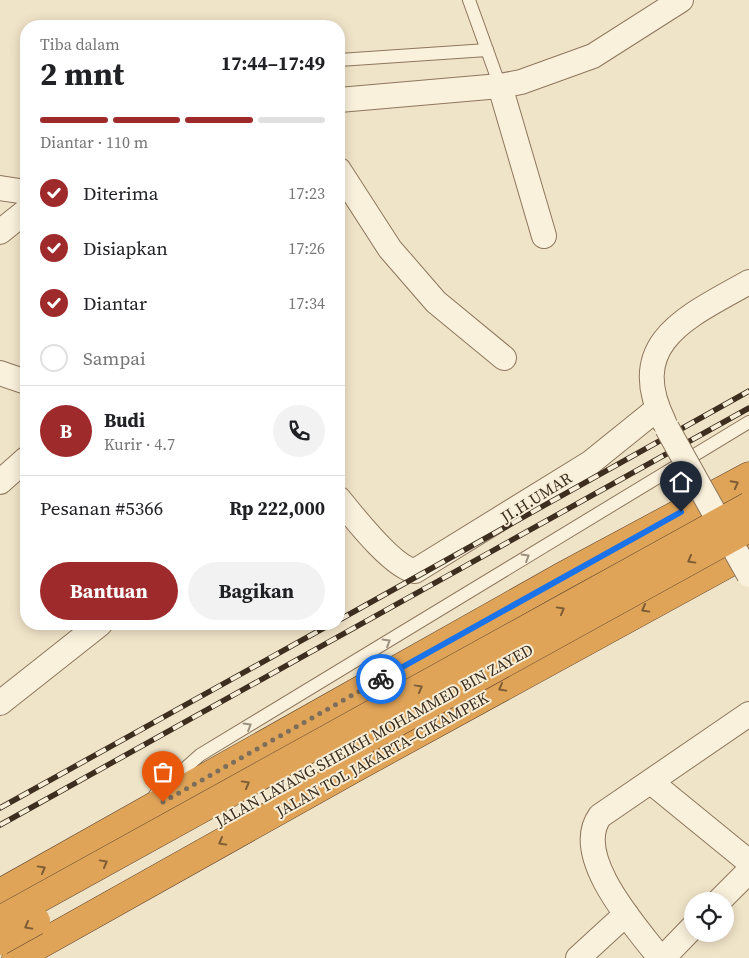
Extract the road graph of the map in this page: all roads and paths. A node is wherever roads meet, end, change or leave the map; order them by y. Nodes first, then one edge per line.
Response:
1 (469, 0) edge
2 (681, 0) edge
3 (487, 50) junction
4 (345, 60) edge
5 (500, 86) junction
6 (345, 99) edge
7 (345, 179) edge
8 (0, 188) edge
9 (20, 191) edge
10 (20, 214) edge
11 (2, 228) edge
12 (544, 236) dead end
13 (749, 282) edge
14 (504, 358) dead end
15 (0, 373) edge
16 (20, 380) edge
17 (662, 418) junction
18 (749, 422) edge
19 (20, 467) edge
20 (749, 476) edge
21 (0, 482) edge
22 (345, 506) edge
23 (749, 506) edge
24 (749, 528) edge
25 (749, 552) edge
26 (749, 575) edge
27 (92, 630) edge
28 (0, 703) edge
29 (749, 714) edge
30 (651, 782) junction
31 (128, 821) junction
32 (749, 862) edge
33 (749, 871) edge
34 (728, 892) edge
35 (0, 893) edge
36 (626, 914) junction
37 (0, 920) edge
38 (684, 936) edge
39 (0, 941) edge
40 (16, 958) edge
41 (578, 958) edge
42 (661, 958) edge

1 - 3 lane
2 - 5 street
3 - 4 lane
3 - 5 lane
5 - 6 street
5 - 12 street
7 - 14 street
8 - 9 street
10 - 11 street
13 - 17 street
15 - 16 street
17 - 22 street, JI.H.UMAR
17 - 26 street, bridge
31 -> 18 lane
19 - 21 street
31 -> 20 highway
37 -> 23 highway, JALAN LAYANG SHEIKH MOHAMMED BIN ZAYED, bridge
24 -> 39 highway, JALAN LAYANG SHEIKH MOHAMMED BIN ZAYED, bridge
25 -> 40 highway, JALAN TOL JAKARTA–CIKAMPEK
27 - 28 street
29 - 30 street
30 - 32 street
30 - 36 street
35 -> 31 highway
33 - 34 street
36 - 41 street
36 - 42 street
38 - 42 street

